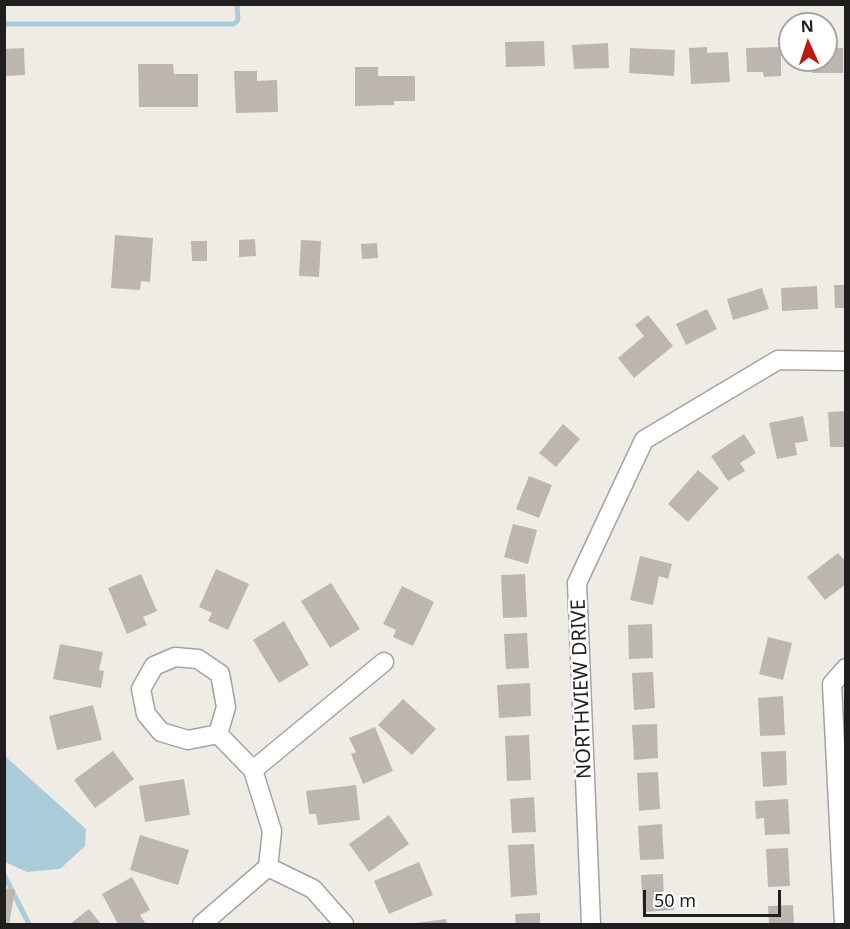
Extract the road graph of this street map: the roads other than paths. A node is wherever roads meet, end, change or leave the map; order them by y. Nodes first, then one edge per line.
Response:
1 (846, 361) edge
2 (384, 662) dead end
3 (846, 668) edge
4 (218, 734) junction
5 (253, 770) junction
6 (268, 867) junction
7 (202, 924) edge
8 (344, 924) edge
9 (591, 924) edge
10 (844, 924) edge

1 - 9 street, NORTHVIEW DRIVE
2 - 5 street
3 - 10 street
4 - 4 street
4 - 5 street
5 - 6 street
6 - 7 street
6 - 8 street

